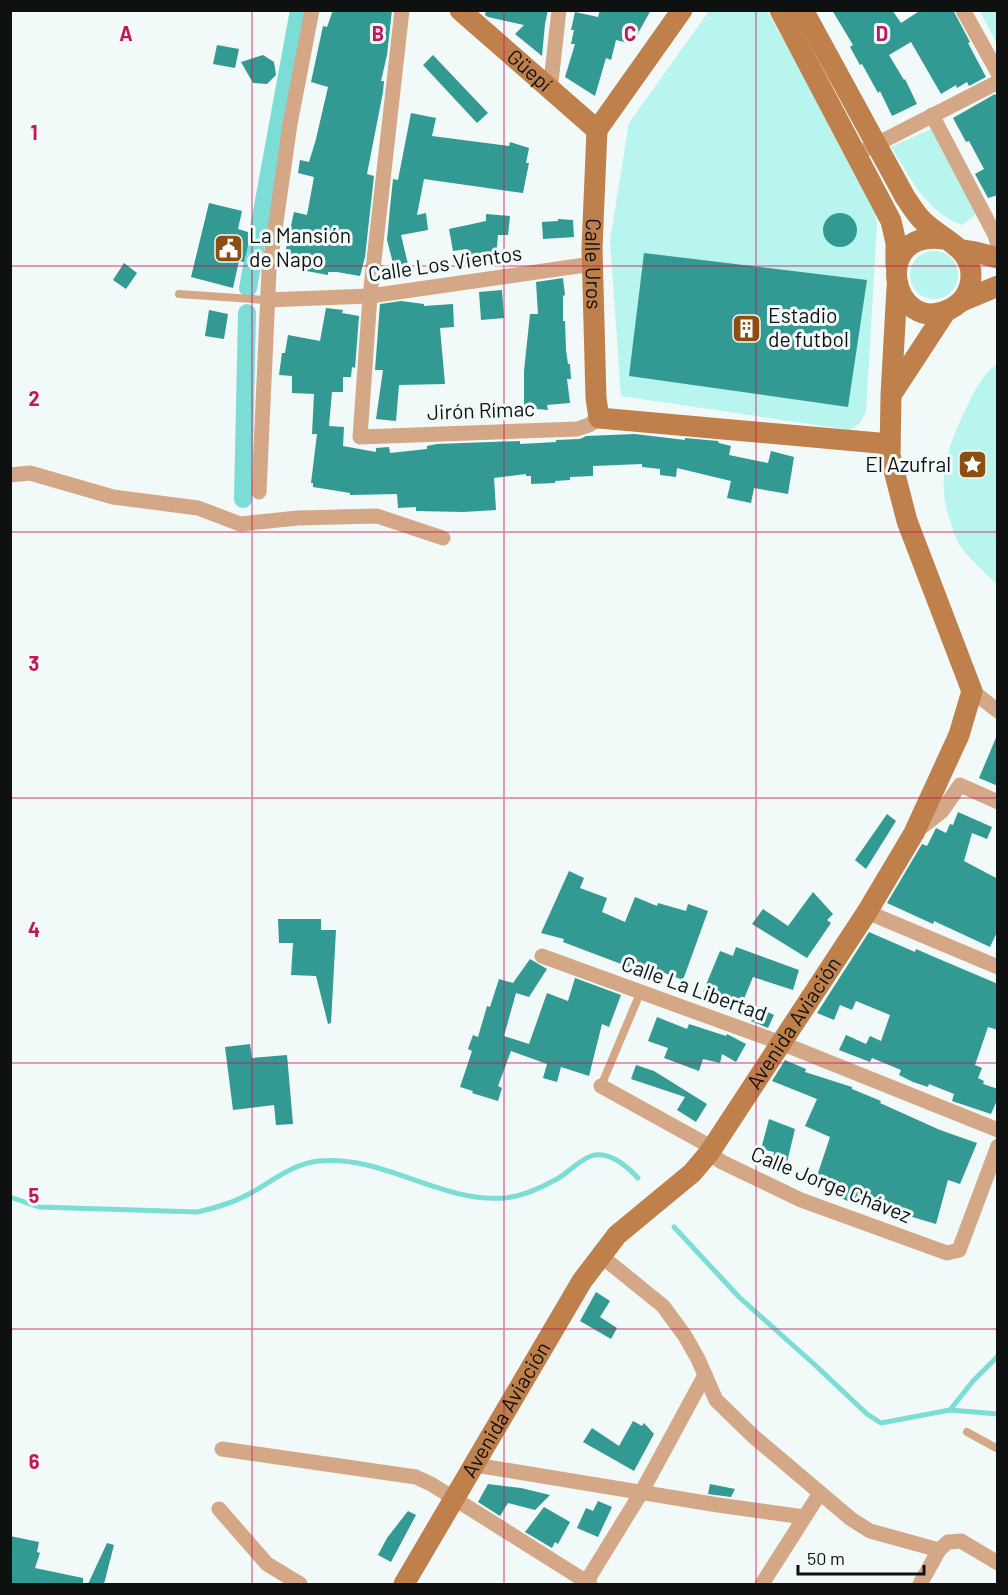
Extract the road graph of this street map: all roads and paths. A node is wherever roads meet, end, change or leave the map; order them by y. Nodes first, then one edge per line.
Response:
1 (312, 10) edge
2 (402, 10) edge
3 (460, 10) edge
4 (560, 10) edge
5 (682, 10) edge
6 (780, 10) edge
7 (803, 10) edge
8 (963, 10) edge
9 (998, 73) edge
10 (998, 82) edge
11 (550, 91) junction
12 (932, 115) junction
13 (597, 130) junction
14 (866, 150) junction
15 (953, 245) junction
16 (998, 245) edge
17 (998, 258) edge
18 (592, 264) junction
19 (896, 266) junction
20 (998, 286) edge
21 (897, 287) junction
22 (179, 294) dead end
23 (370, 296) junction
24 (266, 300) junction
25 (954, 306) junction
26 (891, 395) junction
27 (598, 408) junction
28 (890, 444) junction
29 (10, 475) edge
30 (259, 492) dead end
31 (443, 538) dead end
32 (972, 691) junction
33 (998, 711) edge
34 (998, 802) edge
35 (914, 833) junction
36 (867, 912) junction
37 (542, 956) dead end
38 (998, 967) edge
39 (641, 991) junction
40 (781, 1043) junction
41 (601, 1086) joint
42 (998, 1130) edge
43 (998, 1146) edge
44 (709, 1153) junction
45 (600, 1255) junction
46 (705, 1375) junction
47 (967, 1432) dead end
48 (222, 1449) dead end
49 (998, 1449) edge
50 (475, 1465) junction
51 (641, 1492) junction
52 (820, 1493) junction
53 (455, 1498) junction
54 (219, 1509) dead end
55 (804, 1517) junction
56 (939, 1550) junction
57 (998, 1563) edge
58 (300, 1584) edge
59 (404, 1584) edge
60 (587, 1584) edge
61 (762, 1584) edge
62 (920, 1584) edge

1 - 24 street
2 - 23 street
3 - 11 street, Güepí
4 - 11 street
5 - 13 street
6 - 14 street
7 - 14 street
8 - 9 street
10 - 12 street
11 - 13 street, Güepí
12 - 14 street
12 - 16 street
13 - 18 street, Calle Uros
14 - 15 street
14 - 19 street
15 - 17 street
15 - 19 street
15 - 25 street
18 - 23 street, Calle Los Vientos
18 - 27 street, Calle Uros
19 - 21 street
20 - 25 street
21 - 25 street
21 - 26 street
22 - 24 lane
23 - 24 street, Calle Los Vientos
23 - 27 street, Jirón Rímac
24 - 30 street
25 - 26 street
26 - 28 street
27 - 28 street
28 - 32 street
29 - 31 street
32 - 33 street
32 - 35 street, Avenida Aviación
34 - 35 street
35 - 36 street, Avenida Aviación
36 - 38 street
36 - 40 street, Avenida Aviación
37 - 39 street, Calle La Libertad
39 - 40 street, Calle La Libertad
39 - 41 lane
40 - 42 street, Calle La Libertad
40 - 44 street, Avenida Aviación
41 - 44 street, Calle Jorge Chávez
43 - 44 street, Calle Jorge Chávez
44 - 45 street, Avenida Aviación
45 - 46 street
45 - 50 street, Avenida Aviación
46 - 51 street
46 - 52 street
47 - 49 lane
48 - 53 street
50 - 51 street
50 - 53 street, Avenida Aviación
51 - 55 street
51 - 60 street
52 - 55 street
52 - 56 street
53 - 59 street, Avenida Aviación
53 - 60 street
54 - 58 street
55 - 61 street
56 - 57 street
56 - 62 street

